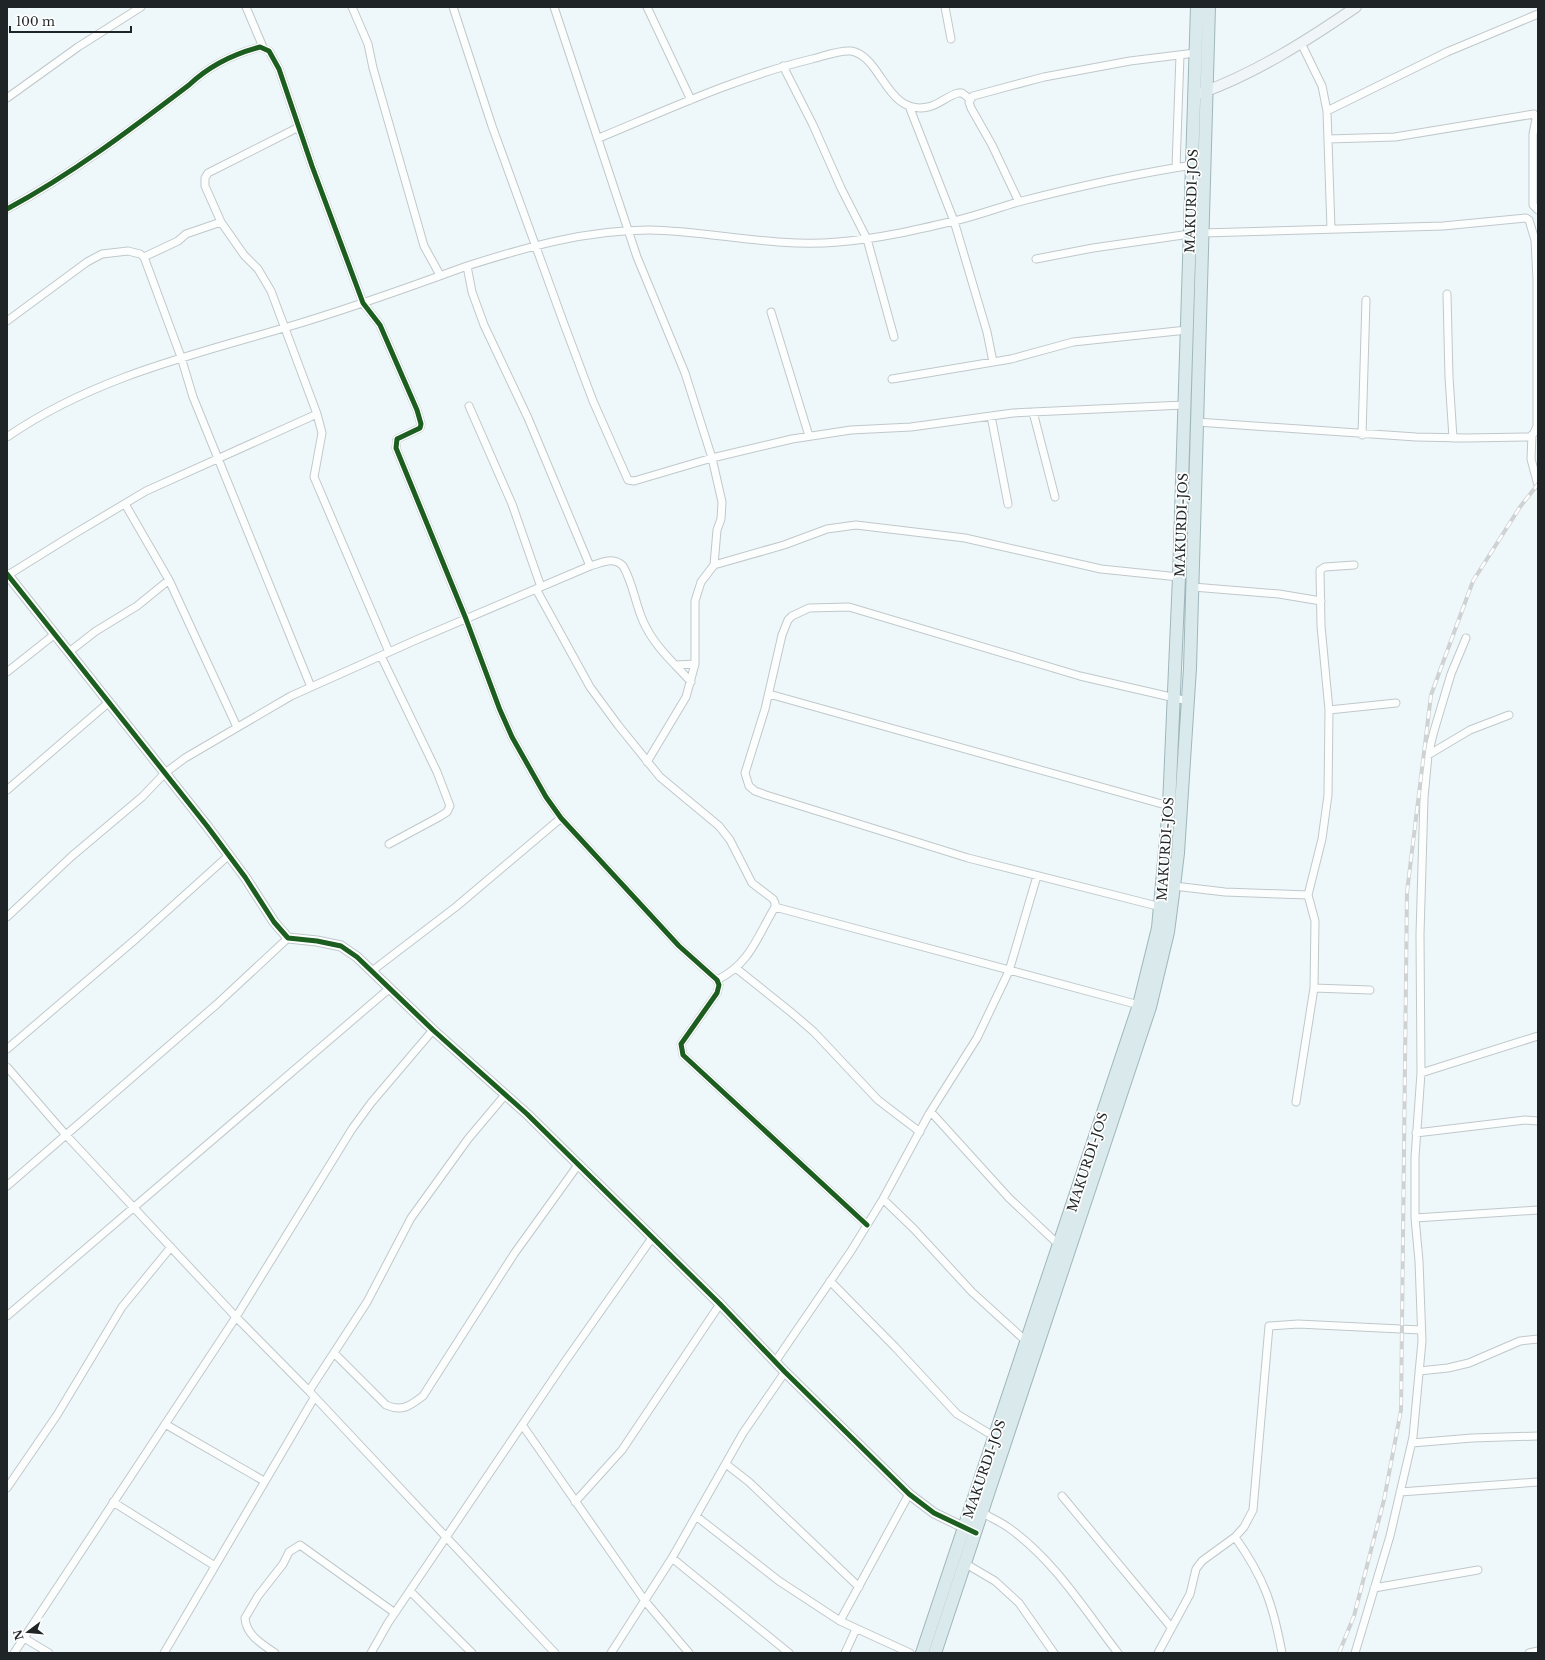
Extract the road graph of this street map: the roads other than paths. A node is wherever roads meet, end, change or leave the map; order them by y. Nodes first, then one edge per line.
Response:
1 (141, 7) edge
2 (246, 7) edge
3 (352, 7) edge
4 (454, 7) edge
5 (554, 7) edge
6 (647, 7) edge
7 (945, 7) edge
8 (1197, 7) edge
9 (1208, 7) edge
10 (1356, 7) edge
11 (1538, 14) edge
12 (951, 39) dead end
13 (1301, 44) junction
14 (262, 47) junction
15 (1195, 53) junction
16 (1180, 55) junction
17 (783, 66) junction
18 (1206, 92) junction
19 (1194, 96) junction
20 (7, 98) edge
21 (970, 99) junction
22 (691, 100) junction
23 (1180, 102) junction
24 (909, 106) junction
25 (1327, 111) junction
26 (299, 126) junction
27 (599, 138) junction
28 (1328, 138) junction
29 (1535, 156) edge
30 (1193, 164) junction
31 (1176, 167) junction
32 (1018, 202) junction
33 (7, 209) edge
34 (1538, 210) edge
35 (954, 221) junction
36 (222, 222) junction
37 (1331, 229) junction
38 (629, 232) junction
39 (1203, 233) junction
40 (1190, 234) junction
41 (867, 239) junction
42 (536, 244) junction
43 (144, 257) junction
44 (1036, 259) dead end
45 (467, 266) junction
46 (440, 275) junction
47 (1537, 279) edge
48 (1447, 294) dead end
49 (1366, 300) dead end
50 (363, 303) junction
51 (771, 312) dead end
52 (7, 321) edge
53 (285, 327) junction
54 (1187, 330) junction
55 (1537, 336) edge
56 (894, 337) dead end
57 (181, 357) junction
58 (993, 362) junction
59 (892, 379) dead end
60 (1184, 405) junction
61 (469, 406) dead end
62 (1033, 412) junction
63 (317, 414) junction
64 (991, 416) junction
65 (1197, 422) junction
66 (1362, 435) junction
67 (1532, 435) junction
68 (808, 436) junction
69 (7, 437) edge
70 (1453, 438) junction
71 (712, 458) junction
72 (217, 459) junction
73 (1538, 485) edge
74 (1055, 497) dead end
75 (125, 504) junction
76 (1008, 504) dead end
77 (714, 565) junction
78 (1354, 565) dead end
79 (590, 566) junction
80 (8, 575) edge
81 (1179, 577) junction
82 (169, 580) junction
83 (539, 588) junction
84 (1193, 588) junction
85 (1321, 601) junction
86 (466, 619) junction
87 (55, 634) junction
88 (1466, 638) dead end
89 (69, 652) junction
90 (389, 652) junction
91 (381, 656) junction
92 (694, 664) junction
93 (676, 665) junction
94 (7, 672) edge
95 (690, 682) junction
96 (311, 687) junction
97 (769, 694) junction
98 (1173, 699) junction
99 (1188, 701) junction
100 (108, 703) junction
101 (1396, 703) dead end
102 (1329, 710) junction
103 (1509, 715) dead end
104 (238, 727) junction
105 (1428, 754) junction
106 (647, 762) junction
107 (165, 773) junction
108 (7, 790) edge
109 (1169, 806) junction
110 (560, 818) junction
111 (389, 844) dead end
112 (228, 856) junction
113 (1038, 876) junction
114 (1174, 886) junction
115 (1308, 895) junction
116 (1161, 907) junction
117 (775, 908) junction
118 (7, 917) edge
119 (288, 938) junction
120 (737, 969) junction
121 (372, 971) junction
122 (1009, 971) junction
123 (717, 980) junction
124 (390, 988) junction
125 (1314, 988) junction
126 (1370, 990) dead end
127 (1139, 1005) junction
128 (433, 1030) junction
129 (1538, 1036) edge
130 (7, 1049) edge
131 (7, 1067) edge
132 (1421, 1073) junction
133 (505, 1095) junction
134 (1296, 1102) dead end
135 (931, 1112) junction
136 (1538, 1121) edge
137 (920, 1132) junction
138 (1416, 1133) junction
139 (65, 1134) junction
140 (578, 1165) junction
141 (7, 1186) edge
142 (883, 1199) junction
143 (134, 1207) junction
144 (1538, 1210) edge
145 (1415, 1218) junction
146 (867, 1225) junction
147 (652, 1238) junction
148 (1059, 1245) junction
149 (171, 1247) junction
150 (830, 1281) junction
151 (720, 1304) junction
152 (7, 1316) edge
153 (236, 1317) junction
154 (1421, 1330) junction
155 (1538, 1339) edge
156 (1027, 1342) junction
157 (334, 1353) junction
158 (776, 1362) junction
159 (1419, 1371) junction
160 (785, 1372) junction
161 (309, 1391) junction
162 (314, 1398) junction
163 (165, 1424) junction
164 (523, 1426) junction
165 (1538, 1436) edge
166 (995, 1437) junction
167 (1412, 1443) junction
168 (726, 1464) junction
169 (264, 1481) junction
170 (1538, 1482) edge
171 (7, 1488) edge
172 (1400, 1492) junction
173 (909, 1494) junction
174 (1062, 1496) dead end
175 (113, 1502) junction
176 (575, 1502) junction
177 (983, 1513) junction
178 (696, 1516) junction
179 (964, 1528) junction
180 (976, 1532) junction
181 (1235, 1537) junction
182 (447, 1538) junction
183 (672, 1558) junction
184 (966, 1564) junction
185 (215, 1566) junction
186 (1478, 1570) dead end
187 (859, 1586) junction
188 (1374, 1588) junction
189 (410, 1591) junction
190 (645, 1601) junction
191 (395, 1613) junction
192 (840, 1620) junction
193 (1171, 1627) junction
194 (856, 1629) junction
195 (24, 1638) junction
196 (1538, 1651) edge
197 (14, 1653) edge
198 (49, 1653) edge
199 (164, 1653) edge
200 (276, 1653) edge
201 (371, 1653) edge
202 (472, 1653) edge
203 (555, 1653) edge
204 (611, 1653) edge
205 (689, 1653) edge
206 (789, 1653) edge
207 (845, 1653) edge
208 (910, 1653) edge
209 (922, 1653) edge
210 (935, 1653) edge
211 (1054, 1653) edge
212 (1118, 1653) edge
213 (1158, 1653) edge
214 (1282, 1653) edge
215 (1355, 1653) edge
216 (1528, 1653) edge

1 - 20 street
2 - 14 street
3 - 46 street
4 - 42 street
5 - 27 street
6 - 22 street
7 - 12 street
8 - 15 highway, MAKURDI-JOS
9 - 18 highway, MAKURDI-JOS
10 - 13 main road
11 - 25 street
13 - 18 main road
13 - 25 street
14 - 26 street
14 - 33 street
15 - 16 street
15 - 19 highway, MAKURDI-JOS
16 - 21 street
16 - 23 street
17 - 22 street
17 - 24 street
17 - 41 street
18 - 19 main road
18 - 39 highway, MAKURDI-JOS
19 - 23 street
19 - 30 highway, MAKURDI-JOS
21 - 24 street
21 - 32 street
22 - 27 street
23 - 31 street
24 - 35 street
25 - 28 street
26 - 36 street
26 - 50 street
27 - 38 street
28 - 29 street
28 - 37 street
29 - 34 street
30 - 31 street
30 - 40 highway, MAKURDI-JOS
31 - 32 street
32 - 35 street
35 - 41 street
35 - 58 street
36 - 43 street
36 - 53 street
37 - 39 street
37 - 47 street
38 - 41 street
38 - 42 street
38 - 71 street
39 - 65 highway, MAKURDI-JOS
40 - 44 street
40 - 54 highway, MAKURDI-JOS
41 - 56 street
42 - 45 street
42 - 71 street
43 - 52 street
43 - 57 street
45 - 46 street
45 - 79 street
46 - 50 street
47 - 55 street
48 - 70 street
49 - 66 street
50 - 53 street
50 - 86 street
51 - 68 street
53 - 57 street
53 - 63 street
54 - 58 street
54 - 60 highway, MAKURDI-JOS
55 - 67 street
57 - 69 street
57 - 72 street
58 - 59 street
60 - 62 street
60 - 81 highway, MAKURDI-JOS
61 - 83 street
62 - 64 street
62 - 74 street
63 - 72 street
63 - 90 street
64 - 68 street
64 - 76 street
65 - 66 street
65 - 84 highway, MAKURDI-JOS
66 - 70 street
67 - 70 street
67 - 73 street
68 - 71 street
71 - 77 street
72 - 75 street
72 - 96 street
75 - 80 street
75 - 82 street
77 - 81 street
77 - 92 street
78 - 85 street
79 - 83 street
79 - 93 street
80 - 87 street
81 - 98 highway, MAKURDI-JOS
82 - 89 street
82 - 104 street
83 - 86 street
83 - 106 street
84 - 85 street
84 - 99 highway, MAKURDI-JOS
85 - 102 street
86 - 90 street
86 - 110 street
87 - 89 street
87 - 94 street
88 - 105 street
89 - 100 street
90 - 91 street
91 - 96 street
91 - 111 street
92 - 93 street
92 - 95 street
93 - 95 street
95 - 106 street
96 - 104 street
97 - 98 street
97 - 109 street
97 - 113 street
98 - 99 street
98 - 109 highway, MAKURDI-JOS
99 - 114 highway, MAKURDI-JOS
100 - 107 street
100 - 108 street
101 - 102 street
102 - 115 street
103 - 105 street
104 - 107 street
105 - 132 street
106 - 117 street
107 - 112 street
107 - 118 street
109 - 116 highway, MAKURDI-JOS
110 - 121 street
110 - 123 street
112 - 119 street
112 - 130 street
113 - 116 street
113 - 122 street
114 - 115 street
114 - 177 highway, MAKURDI-JOS
115 - 125 street
116 - 127 highway, MAKURDI-JOS
117 - 120 street
117 - 122 street
119 - 121 street
119 - 139 street
120 - 123 street
120 - 137 street
121 - 124 street
122 - 127 street
122 - 135 street
123 - 146 street
124 - 128 street
124 - 143 street
125 - 126 street
125 - 134 street
127 - 148 highway, MAKURDI-JOS
128 - 133 street
128 - 153 street
129 - 132 street
131 - 139 street
132 - 138 street
133 - 140 street
133 - 157 street
135 - 137 street
135 - 148 street
136 - 138 street
137 - 142 street
138 - 145 street
139 - 141 street
139 - 143 street
140 - 147 street
140 - 157 street
142 - 146 street
142 - 156 street
143 - 149 street
143 - 152 street
144 - 145 street
145 - 154 street
146 - 150 street
147 - 151 street
147 - 164 street
148 - 156 highway, MAKURDI-JOS
149 - 153 street
149 - 171 street
150 - 158 street
150 - 166 street
151 - 158 street
151 - 176 street
153 - 161 street
153 - 163 street
154 - 159 street
154 - 181 street
155 - 159 street
156 - 166 highway, MAKURDI-JOS
157 - 161 street
158 - 160 street
159 - 167 street
160 - 168 street
160 - 173 street
161 - 162 street
162 - 169 street
162 - 182 street
163 - 169 street
163 - 175 street
164 - 176 street
164 - 182 street
165 - 167 street
166 - 179 highway, MAKURDI-JOS
167 - 172 street
168 - 178 street
168 - 187 street
169 - 185 street
170 - 172 street
172 - 188 street
173 - 179 street
173 - 187 street
174 - 193 street
175 - 185 street
175 - 195 street
176 - 190 street
177 - 180 highway, MAKURDI-JOS
177 - 212 street
178 - 183 street
178 - 192 street
179 - 180 street
179 - 209 highway, MAKURDI-JOS
180 - 184 highway, MAKURDI-JOS
181 - 193 street
181 - 214 street
182 - 189 street
182 - 203 street
183 - 190 street
183 - 206 street
184 - 210 highway, MAKURDI-JOS
184 - 211 street
185 - 199 street
186 - 188 street
187 - 192 street
188 - 215 street
189 - 191 street
189 - 202 street
190 - 204 street
190 - 205 street
191 - 200 street
191 - 201 street
192 - 194 street
193 - 213 street
194 - 207 street
194 - 208 street
195 - 197 street
195 - 198 street
196 - 216 street

